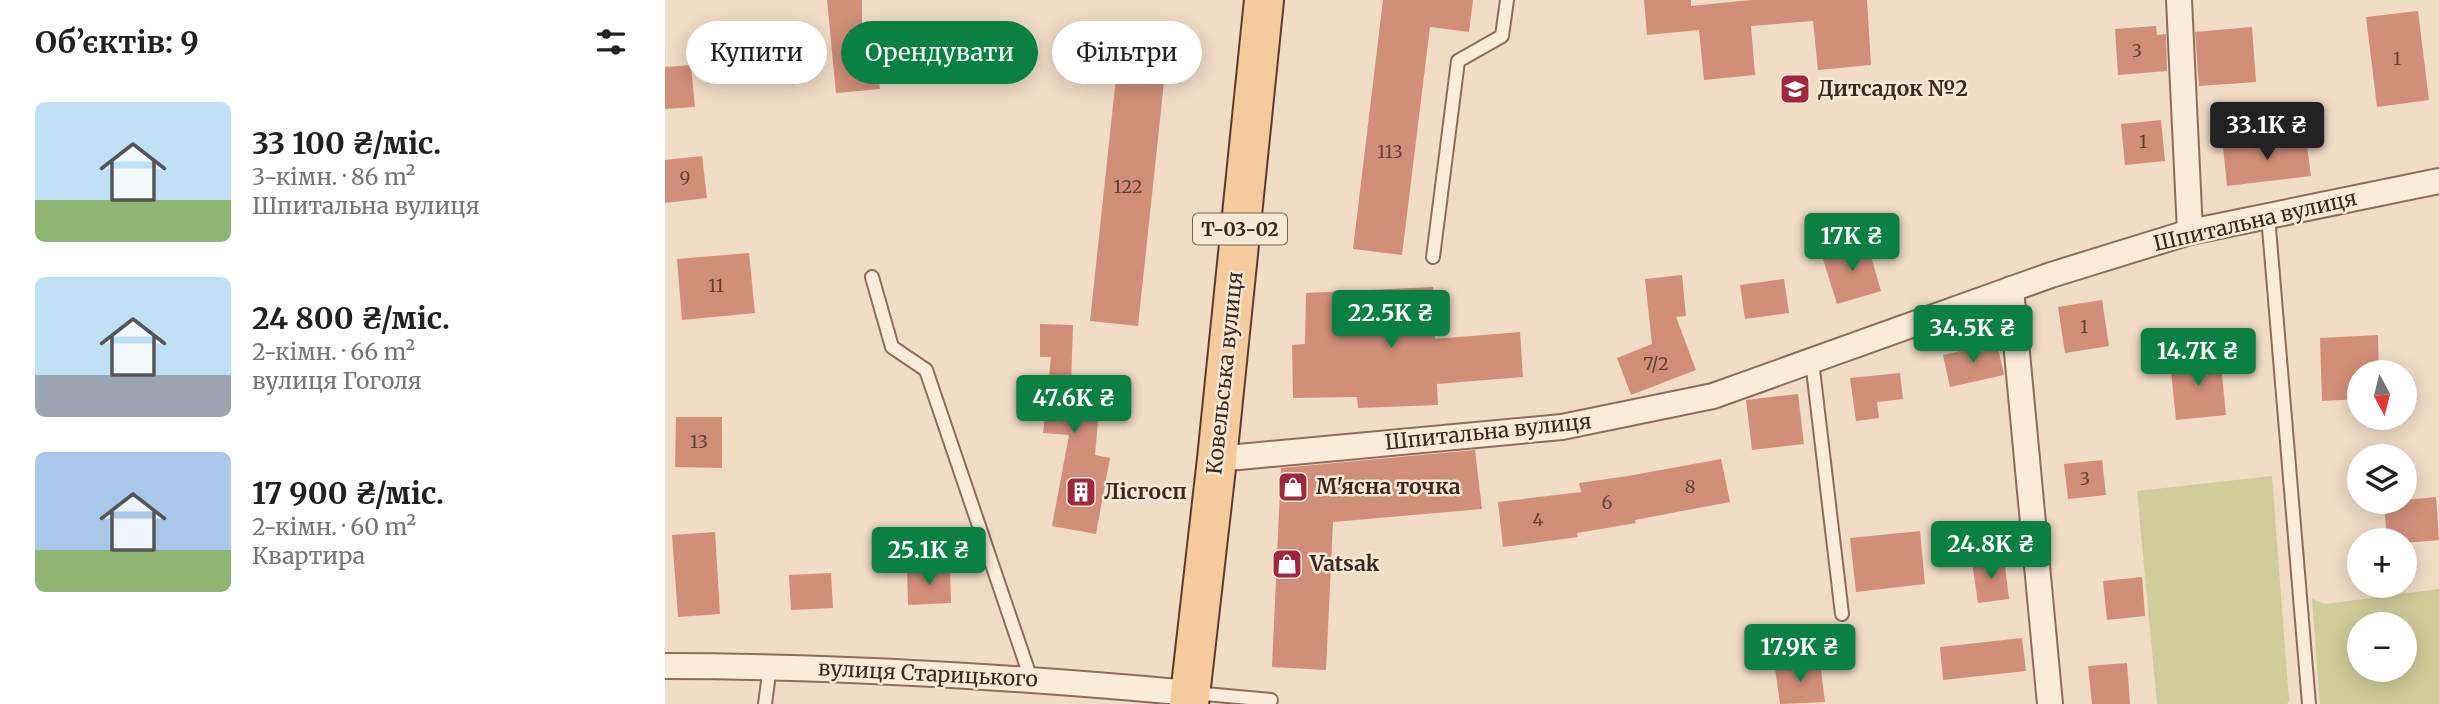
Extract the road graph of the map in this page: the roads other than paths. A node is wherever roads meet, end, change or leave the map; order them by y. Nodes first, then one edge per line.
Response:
1 (1264, 0) edge
2 (1507, 0) edge
3 (2179, 0) edge
4 (2439, 181) edge
5 (2268, 216) junction
6 (2190, 232) junction
7 (1433, 257) dead end
8 (872, 276) dead end
9 (2011, 289) junction
10 (1812, 360) junction
11 (1217, 459) junction
12 (1842, 614) dead end
13 (665, 666) edge
14 (770, 666) junction
15 (1031, 679) junction
16 (1189, 698) edge
17 (1271, 700) dead end
18 (765, 704) edge
19 (2050, 704) edge
20 (2309, 704) edge

1 - 11 main road, Ковельська вулиця / Т-03-02
2 - 7 lane
3 - 6 street
4 - 5 street, Шпитальна вулиця
5 - 6 street, Шпитальна вулиця
5 - 20 lane
6 - 9 street, Шпитальна вулиця
8 - 15 lane
9 - 10 street, Шпитальна вулиця
9 - 19 street
10 - 11 street, Шпитальна вулиця
10 - 12 lane
11 - 16 main road, Ковельська вулиця / Т-03-02
13 - 14 street, вулиця Старицького
14 - 15 street, вулиця Старицького
14 - 18 lane
15 - 16 street, вулиця Старицького
16 - 17 lane

